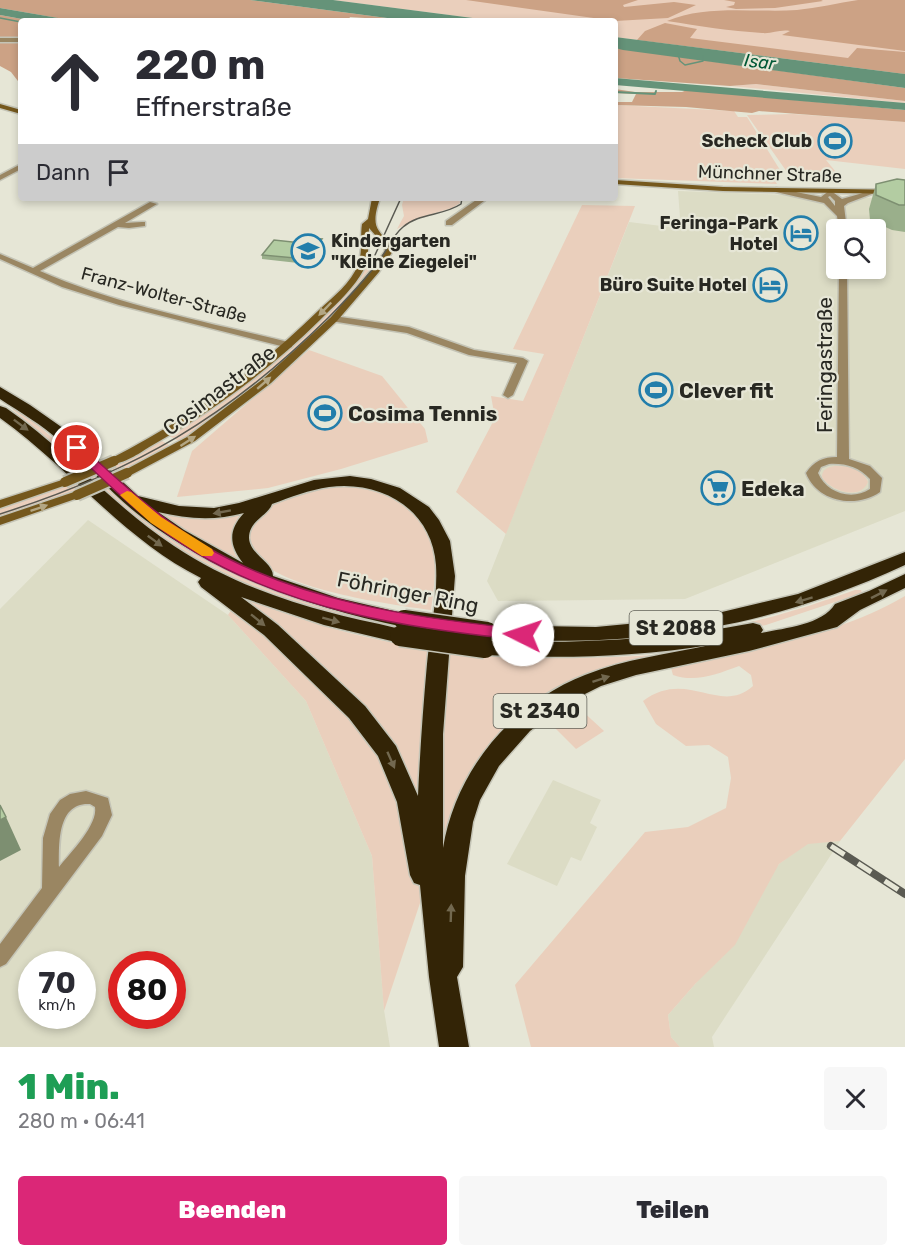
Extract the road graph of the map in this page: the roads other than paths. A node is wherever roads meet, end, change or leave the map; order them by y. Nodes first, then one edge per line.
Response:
1 (0, 40) edge
2 (18, 40) edge
3 (0, 106) edge
4 (18, 111) edge
5 (0, 166) edge
6 (18, 168) edge
7 (0, 178) edge
8 (618, 182) edge
9 (779, 190) junction
10 (830, 192) junction
11 (873, 192) junction
12 (905, 192) edge
13 (375, 201) edge
14 (480, 201) edge
15 (827, 201) junction
16 (153, 204) dead end
17 (839, 210) junction
18 (129, 218) junction
19 (841, 219) edge
20 (372, 220) junction
21 (449, 223) dead end
22 (117, 224) junction
23 (384, 239) junction
24 (364, 242) junction
25 (351, 244) dead end
26 (0, 256) edge
27 (33, 271) junction
28 (843, 279) edge
29 (334, 319) junction
30 (289, 345) junction
31 (0, 392) edge
32 (508, 395) dead end
33 (0, 411) edge
34 (843, 461) junction
35 (278, 495) junction
36 (133, 500) junction
37 (0, 504) edge
38 (0, 521) edge
39 (905, 558) edge
40 (198, 568) junction
41 (905, 580) edge
42 (279, 586) junction
43 (852, 606) junction
44 (402, 628) junction
45 (486, 640) junction
46 (51, 889) junction
47 (433, 915) junction
48 (0, 958) edge
49 (448, 1014) junction
50 (454, 1047) edge

1 - 2 street
3 - 4 main road
5 - 6 street
6 - 7 street
8 - 9 main road, Münchner Straße
9 - 10 main road, Münchner Straße
9 - 15 street
10 - 11 main road, Münchner Straße
10 - 15 street
10 - 17 street
11 - 12 main road, Münchner Straße
11 - 17 street
13 - 20 main road, Cosimastraße
14 - 21 street
15 - 17 street
16 - 18 street
17 - 19 street
18 - 22 street
18 - 22 street
20 - 23 main road
20 - 24 main road, Cosimastraße
22 - 27 street
23 - 24 main road
23 - 29 main road, Cosimastraße
24 - 25 street
24 -> 30 main road, Cosimastraße
26 - 27 street, Franz-Wolter-Straße
27 - 30 street, Franz-Wolter-Straße
28 - 34 street, Feringastraße
29 - 32 street
38 -> 29 main road, Cosimastraße, bridge
30 - 37 main road, Cosimastraße, bridge
31 - 36 highway, St 2088
33 -> 40 highway, Föhringer Ring / St 2088
34 - 34 street, Feringastraße
35 -> 36 highway, St 2340
35 - 42 highway, St 2340
35 - 47 highway, St 2340
36 - 42 highway, Föhringer Ring / St 2088
39 -> 45 highway, Föhringer Ring / St 2088
40 -> 44 highway, Föhringer Ring / St 2088
40 -> 47 highway, St 2340
43 -> 41 highway, Föhringer Ring / St 2088
42 - 44 highway, Föhringer Ring / St 2088
43 - 45 highway, Föhringer Ring / St 2088
49 -> 43 highway, St 2340
44 - 45 highway, Föhringer Ring / St 2088, bridge
46 - 46 street
46 - 48 street
47 - 49 highway, St 2340
49 - 50 highway, St 2340

